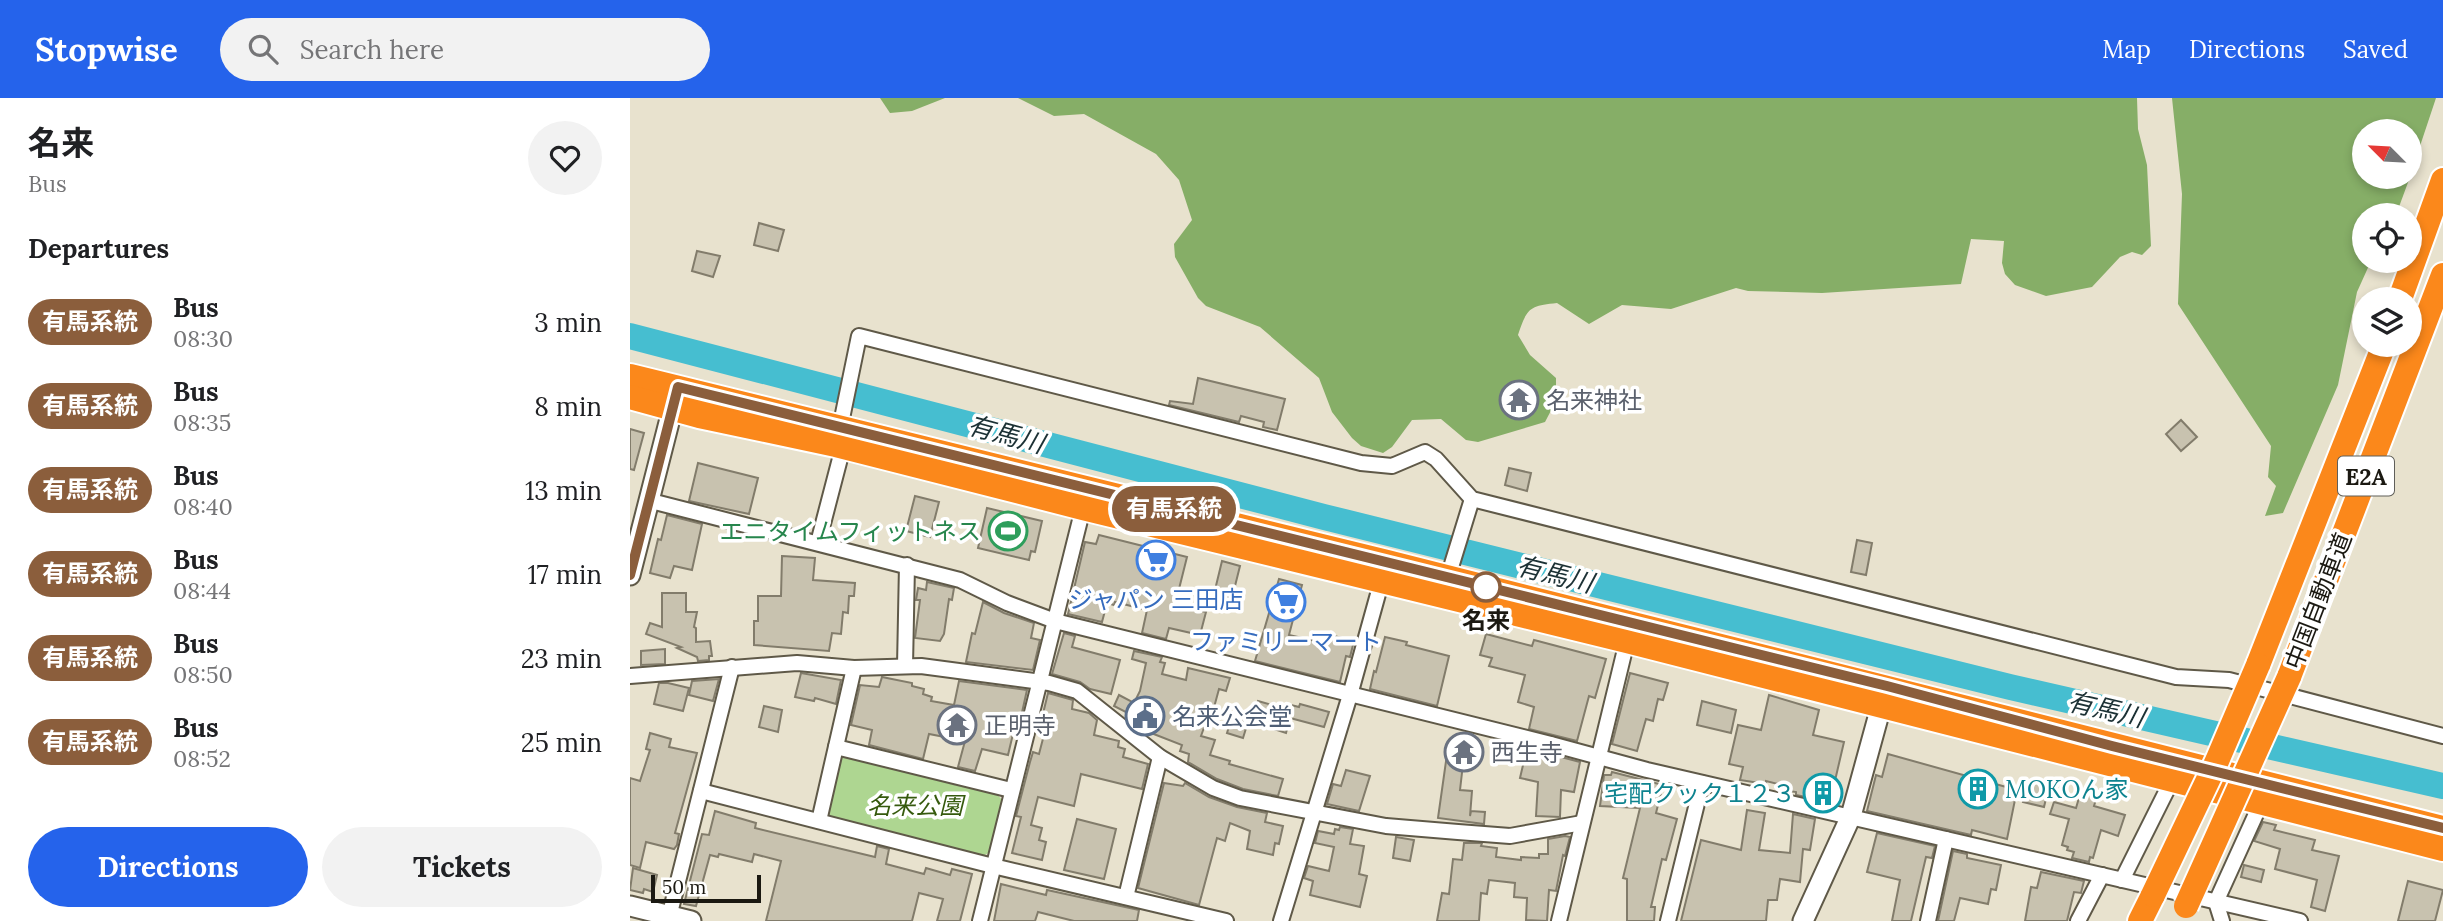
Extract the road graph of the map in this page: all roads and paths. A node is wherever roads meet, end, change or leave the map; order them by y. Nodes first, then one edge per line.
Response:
1 (2443, 180) edge
2 (2443, 275) edge
3 (2404, 287) edge
4 (2379, 357) edge
5 (630, 376) edge
6 (630, 397) edge
7 (676, 398) junction
8 (840, 434) junction
9 (1472, 499) junction
10 (1083, 508) junction
11 (642, 513) edge
12 (818, 543) junction
13 (907, 565) junction
14 (1450, 570) junction
15 (1384, 571) junction
16 (630, 575) edge
17 (1055, 621) junction
18 (1627, 641) junction
19 (905, 666) junction
20 (732, 667) junction
21 (854, 668) junction
22 (630, 676) edge
23 (1037, 682) junction
24 (1350, 695) junction
25 (1883, 696) junction
26 (2443, 736) edge
27 (836, 747) junction
28 (1160, 757) junction
29 (1599, 757) junction
30 (2172, 780) junction
31 (1702, 783) junction
32 (1011, 790) junction
33 (701, 791) junction
34 (2261, 803) junction
35 (1314, 813) junction
36 (1851, 816) junction
37 (819, 821) junction
38 (1582, 823) junction
39 (2443, 828) edge
40 (1946, 839) junction
41 (2443, 849) edge
42 (993, 866) junction
43 (2102, 875) junction
44 (2122, 880) junction
45 (1126, 897) junction
46 (2216, 902) junction
47 (630, 906) edge
48 (2181, 916) edge
49 (669, 918) edge
50 (691, 921) edge
51 (980, 921) edge
52 (1226, 921) edge
53 (1281, 921) edge
54 (1559, 921) edge
55 (1668, 921) edge
56 (1803, 921) edge
57 (1927, 921) edge
58 (2078, 921) edge
59 (2140, 921) edge
60 (2222, 921) edge
61 (2300, 921) edge

1 - 3 highway
2 - 48 highway, 中国自動車道 / E2A, bridge
4 - 59 highway, 中国自動車道 / E2A, bridge
5 - 7 highway
6 - 7 highway
7 - 8 highway
7 - 11 street
8 - 9 street
8 - 10 highway
8 - 12 street
8 - 15 highway
9 - 14 street
9 - 26 street
10 - 15 highway
10 - 17 street
11 - 12 street
11 - 16 street
12 - 13 street
13 - 17 street
13 - 19 street
14 - 15 highway
14 - 25 highway
15 - 18 highway
15 - 24 street
17 - 23 street
17 - 24 street
18 - 25 highway
18 - 29 street
19 - 21 street
19 - 23 street
20 - 21 street
20 - 22 street
20 - 33 street
21 - 27 street
23 - 28 street
23 - 32 street
24 - 29 street
24 - 35 street
25 - 30 highway
25 - 36 street
25 - 39 highway
27 - 32 street
27 - 37 street
28 - 35 street
28 - 45 street
29 - 31 street
29 - 38 street
30 - 34 highway
30 - 44 street
31 - 36 street
31 - 55 street
32 - 42 street
33 - 37 street
33 - 49 street
34 - 41 highway
34 - 46 street
35 - 38 street
35 - 53 street
36 - 40 street
36 - 56 street
37 - 42 street
38 - 54 street
40 - 43 street
40 - 57 street
42 - 45 street
42 - 51 street
43 - 44 street
43 - 58 street
44 - 46 street
45 - 52 street
46 - 60 street
46 - 61 street
47 - 49 street
49 - 50 street

